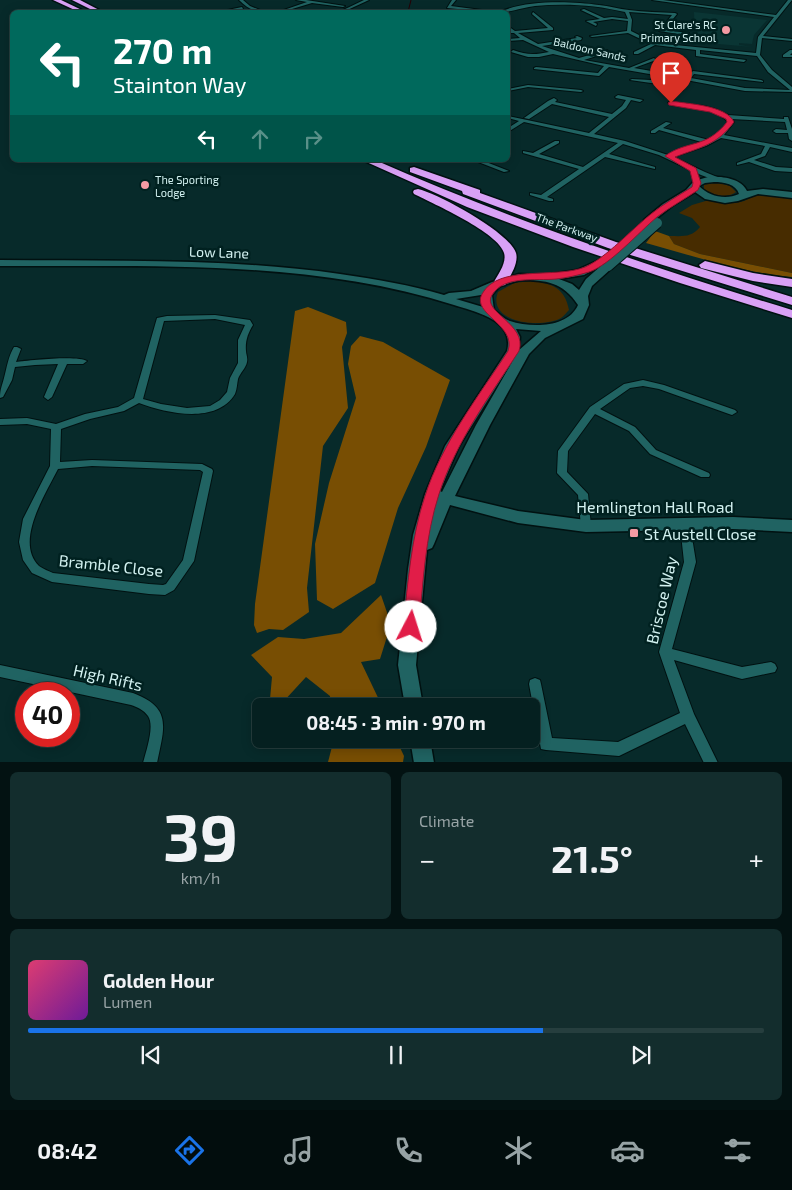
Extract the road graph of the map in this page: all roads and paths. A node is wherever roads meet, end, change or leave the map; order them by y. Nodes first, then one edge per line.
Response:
1 (56, 0) edge
2 (75, 0) edge
3 (79, 0) edge
4 (242, 0) edge
5 (298, 0) edge
6 (367, 0) edge
7 (454, 0) edge
8 (568, 0) edge
9 (654, 0) edge
10 (685, 0) edge
11 (727, 0) edge
12 (737, 0) edge
13 (790, 0) edge
14 (313, 2) junction
15 (679, 4) junction
16 (88, 6) junction
17 (242, 8) dead end
18 (342, 9) edge
19 (78, 10) edge
20 (96, 10) edge
21 (231, 10) edge
22 (258, 10) edge
23 (287, 10) edge
24 (457, 10) edge
25 (506, 10) edge
26 (583, 10) dead end
27 (627, 11) junction
28 (533, 13) dead end
29 (776, 16) junction
30 (603, 20) junction
31 (630, 20) junction
32 (596, 25) dead end
33 (510, 30) edge
34 (512, 32) junction
35 (629, 32) junction
36 (592, 36) dead end
37 (577, 37) dead end
38 (760, 37) junction
39 (523, 39) junction
40 (510, 40) edge
41 (684, 40) dead end
42 (792, 40) edge
43 (654, 44) junction
44 (537, 46) junction
45 (698, 49) junction
46 (513, 51) dead end
47 (607, 51) dead end
48 (792, 51) edge
49 (554, 52) junction
50 (636, 53) dead end
51 (698, 55) junction
52 (758, 55) junction
53 (792, 56) edge
54 (580, 59) junction
55 (654, 59) dead end
56 (693, 59) dead end
57 (744, 61) dead end
58 (608, 65) junction
59 (536, 68) dead end
60 (630, 68) junction
61 (658, 73) junction
62 (688, 79) junction
63 (632, 80) dead end
64 (761, 81) dead end
65 (652, 82) junction
66 (510, 89) edge
67 (681, 90) dead end
68 (792, 90) edge
69 (581, 91) dead end
70 (766, 93) junction
71 (618, 97) dead end
72 (629, 99) junction
73 (640, 100) dead end
74 (766, 101) dead end
75 (671, 103) dead end
76 (612, 116) junction
77 (510, 117) edge
78 (728, 118) junction
79 (525, 119) junction
80 (668, 123) dead end
81 (510, 129) edge
82 (660, 129) junction
83 (776, 130) dead end
84 (653, 132) dead end
85 (790, 132) junction
86 (590, 135) junction
87 (720, 136) junction
88 (792, 139) edge
89 (556, 142) dead end
90 (623, 142) junction
91 (709, 142) junction
92 (539, 143) dead end
93 (548, 146) junction
94 (767, 147) junction
95 (792, 150) edge
96 (525, 152) dead end
97 (535, 154) junction
98 (605, 156) junction
99 (669, 156) junction
100 (752, 161) junction
101 (360, 162) edge
102 (372, 162) edge
103 (396, 162) edge
104 (481, 162) edge
105 (739, 164) dead end
106 (584, 168) junction
107 (653, 169) dead end
108 (414, 170) junction
109 (693, 170) junction
110 (792, 170) edge
111 (505, 171) dead end
112 (720, 180) junction
113 (733, 183) junction
114 (696, 186) junction
115 (792, 191) edge
116 (532, 194) dead end
117 (744, 194) junction
118 (792, 195) edge
119 (542, 197) junction
120 (711, 198) junction
121 (551, 200) dead end
122 (653, 222) junction
123 (0, 263) edge
124 (603, 265) junction
125 (541, 278) junction
126 (792, 283) edge
127 (496, 284) junction
128 (434, 295) junction
129 (792, 301) edge
130 (582, 303) junction
131 (792, 314) edge
132 (497, 317) junction
133 (561, 326) junction
134 (18, 349) dead end
135 (64, 361) junction
136 (83, 361) dead end
137 (11, 365) junction
138 (0, 395) edge
139 (48, 397) dead end
140 (138, 400) junction
141 (593, 409) junction
142 (732, 412) dead end
143 (0, 422) edge
144 (56, 427) junction
145 (55, 466) junction
146 (705, 475) dead end
147 (439, 497) junction
148 (685, 525) junction
149 (586, 526) junction
150 (792, 526) edge
151 (665, 652) junction
152 (771, 668) dead end
153 (0, 672) edge
154 (535, 684) dead end
155 (413, 698) edge
156 (688, 716) junction
157 (422, 748) edge
158 (150, 762) edge
159 (424, 762) edge
160 (711, 762) edge

1 - 19 highway
2 - 16 highway
3 - 16 highway
4 - 22 street
5 - 14 street
6 - 18 street
7 - 24 street
8 - 25 street
8 - 27 street
9 - 15 street
10 - 15 street
11 - 12 street
13 - 29 street
14 - 18 street
14 - 23 street
15 - 29 street
16 - 20 highway
17 - 21 street
26 - 30 street
27 - 31 street, Baldoon Sands
27 - 41 street
28 - 34 street
29 - 38 street
30 - 31 street
30 - 32 street
31 - 35 street, Baldoon Sands
33 - 34 street, Baldoon Sands
34 - 39 street, Baldoon Sands
35 - 36 street
35 - 43 street, Baldoon Sands
37 - 44 street
38 - 42 street
38 - 52 street
39 - 40 street
39 - 44 street, Baldoon Sands
43 - 45 street, Baldoon Sands
43 - 50 street
44 - 49 street, Baldoon Sands
45 - 51 street
45 - 52 street, Baldoon Sands
46 - 49 street
47 - 54 street
48 - 53 street
49 - 54 street, Baldoon Sands
51 - 56 street
51 - 57 street
52 - 68 street
54 - 58 street, Baldoon Sands
55 - 60 street
58 - 59 street
58 - 60 street, Baldoon Sands
60 - 61 street, Baldoon Sands
61 - 62 street, Baldoon Sands
61 - 65 street
62 - 64 street
62 - 70 street, Baldoon Sands
63 - 65 street
65 - 67 street
66 - 69 street
68 - 70 street, Baldoon Sands
70 - 74 street
71 - 72 street
72 - 73 street
72 - 76 street
75 - 78 street
76 - 79 street
76 - 86 street
77 - 79 street
78 - 85 street
78 - 87 street
79 - 81 street
79 - 86 street
80 - 82 street
82 - 84 street
82 - 91 street
83 - 85 street
85 - 88 street
86 - 90 street
87 - 91 street
87 - 94 street
89 - 93 street
90 - 98 street
90 - 99 street
91 - 99 street
92 - 93 street
93 - 97 street
94 - 95 street
94 - 100 street
96 - 97 street
97 - 106 street
98 - 106 street
98 - 107 street
99 - 109 street
100 - 105 street
100 - 110 street
101 - 127 highway
102 - 131 highway, The Parkway
103 - 108 highway, The Parkway
104 - 111 street
106 - 119 street
108 - 126 highway
108 - 129 highway, The Parkway
109 - 112 street
109 - 114 street
112 - 113 main road
112 - 114 main road
113 - 115 main road
113 - 117 main road
114 - 120 main road
114 - 122 main road
116 - 119 street
117 - 118 main road
117 - 120 main road
119 - 121 street
120 - 122 main road
122 - 124 main road, bridge
123 - 128 main road, Low Lane
124 - 125 main road
124 - 130 main road
125 - 127 main road, Low Lane
125 - 130 main road
127 - 128 main road, Low Lane
127 - 132 main road
128 - 132 main road, Low Lane
130 - 133 main road
132 - 133 main road, Low Lane
132 - 147 main road
133 - 147 main road
134 - 137 street
135 - 136 street
135 - 137 street
135 - 139 street
137 - 138 street
140 - 140 street
140 - 144 street
141 - 142 street
141 - 146 street
141 - 149 street
143 - 144 street
144 - 145 street, Bramble Close
145 - 145 street, Bramble Close
147 - 149 main road, Hemlington Hall Road
147 - 155 main road
148 - 149 main road, Hemlington Hall Road
148 - 150 main road, Hemlington Hall Road
148 - 151 street, Briscoe Way
151 - 152 street
151 - 156 street, Briscoe Way
153 - 158 street, High Rifts
154 - 156 street
156 - 160 street, Briscoe Way
157 - 159 main road

